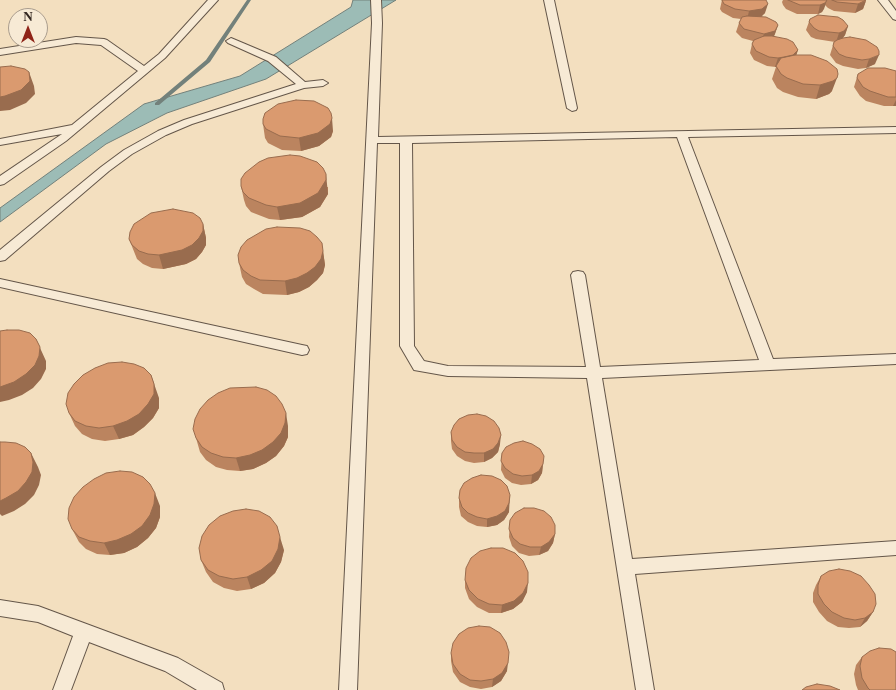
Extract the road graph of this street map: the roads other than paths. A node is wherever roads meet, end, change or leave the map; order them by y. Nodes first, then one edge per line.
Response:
1 (213, 0) edge
2 (376, 0) edge
3 (548, 0) edge
4 (883, 0) edge
5 (896, 17) edge
6 (231, 40) dead end
7 (0, 52) edge
8 (144, 71) junction
9 (323, 82) dead end
10 (303, 85) junction
11 (572, 108) dead end
12 (76, 128) junction
13 (896, 130) edge
14 (682, 134) junction
15 (406, 139) junction
16 (371, 140) junction
17 (0, 142) edge
18 (0, 181) edge
19 (0, 257) edge
20 (578, 275) dead end
21 (0, 283) edge
22 (302, 350) dead end
23 (896, 358) edge
24 (768, 365) junction
25 (595, 373) junction
26 (896, 548) edge
27 (625, 568) junction
28 (0, 608) edge
29 (84, 631) junction
30 (62, 690) edge
31 (216, 690) edge
32 (348, 690) edge
33 (645, 690) edge

1 - 8 lane
2 - 16 lane
3 - 11 lane
4 - 5 lane
6 - 10 lane
7 - 8 lane
8 - 12 lane
9 - 10 lane
10 - 19 lane
12 - 17 lane
12 - 18 lane
13 - 14 lane
14 - 15 lane
14 - 24 lane
15 - 16 lane
15 - 25 lane
16 - 32 lane
20 - 25 lane
21 - 22 lane
23 - 24 lane
24 - 25 lane
25 - 27 lane
26 - 27 lane
27 - 33 lane
28 - 29 lane
29 - 30 lane
29 - 31 lane

